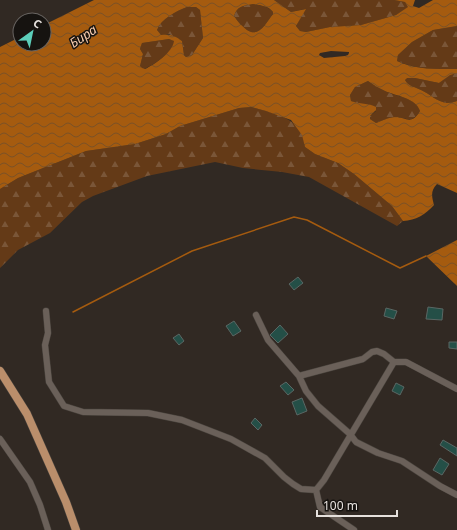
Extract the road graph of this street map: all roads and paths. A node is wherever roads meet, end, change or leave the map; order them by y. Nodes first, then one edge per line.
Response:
1 (46, 311) dead end
2 (256, 315) dead end
3 (394, 362) junction
4 (0, 371) edge
5 (298, 376) junction
6 (457, 389) edge
7 (350, 434) junction
8 (0, 439) edge
9 (316, 490) junction
10 (457, 495) edge
11 (48, 530) edge
12 (76, 530) edge
13 (354, 530) edge

1 - 9 street
2 - 5 street
3 - 5 street
3 - 6 street
3 - 7 street
4 - 12 main road
5 - 7 street
7 - 9 street
7 - 10 street
8 - 11 street
9 - 13 street

